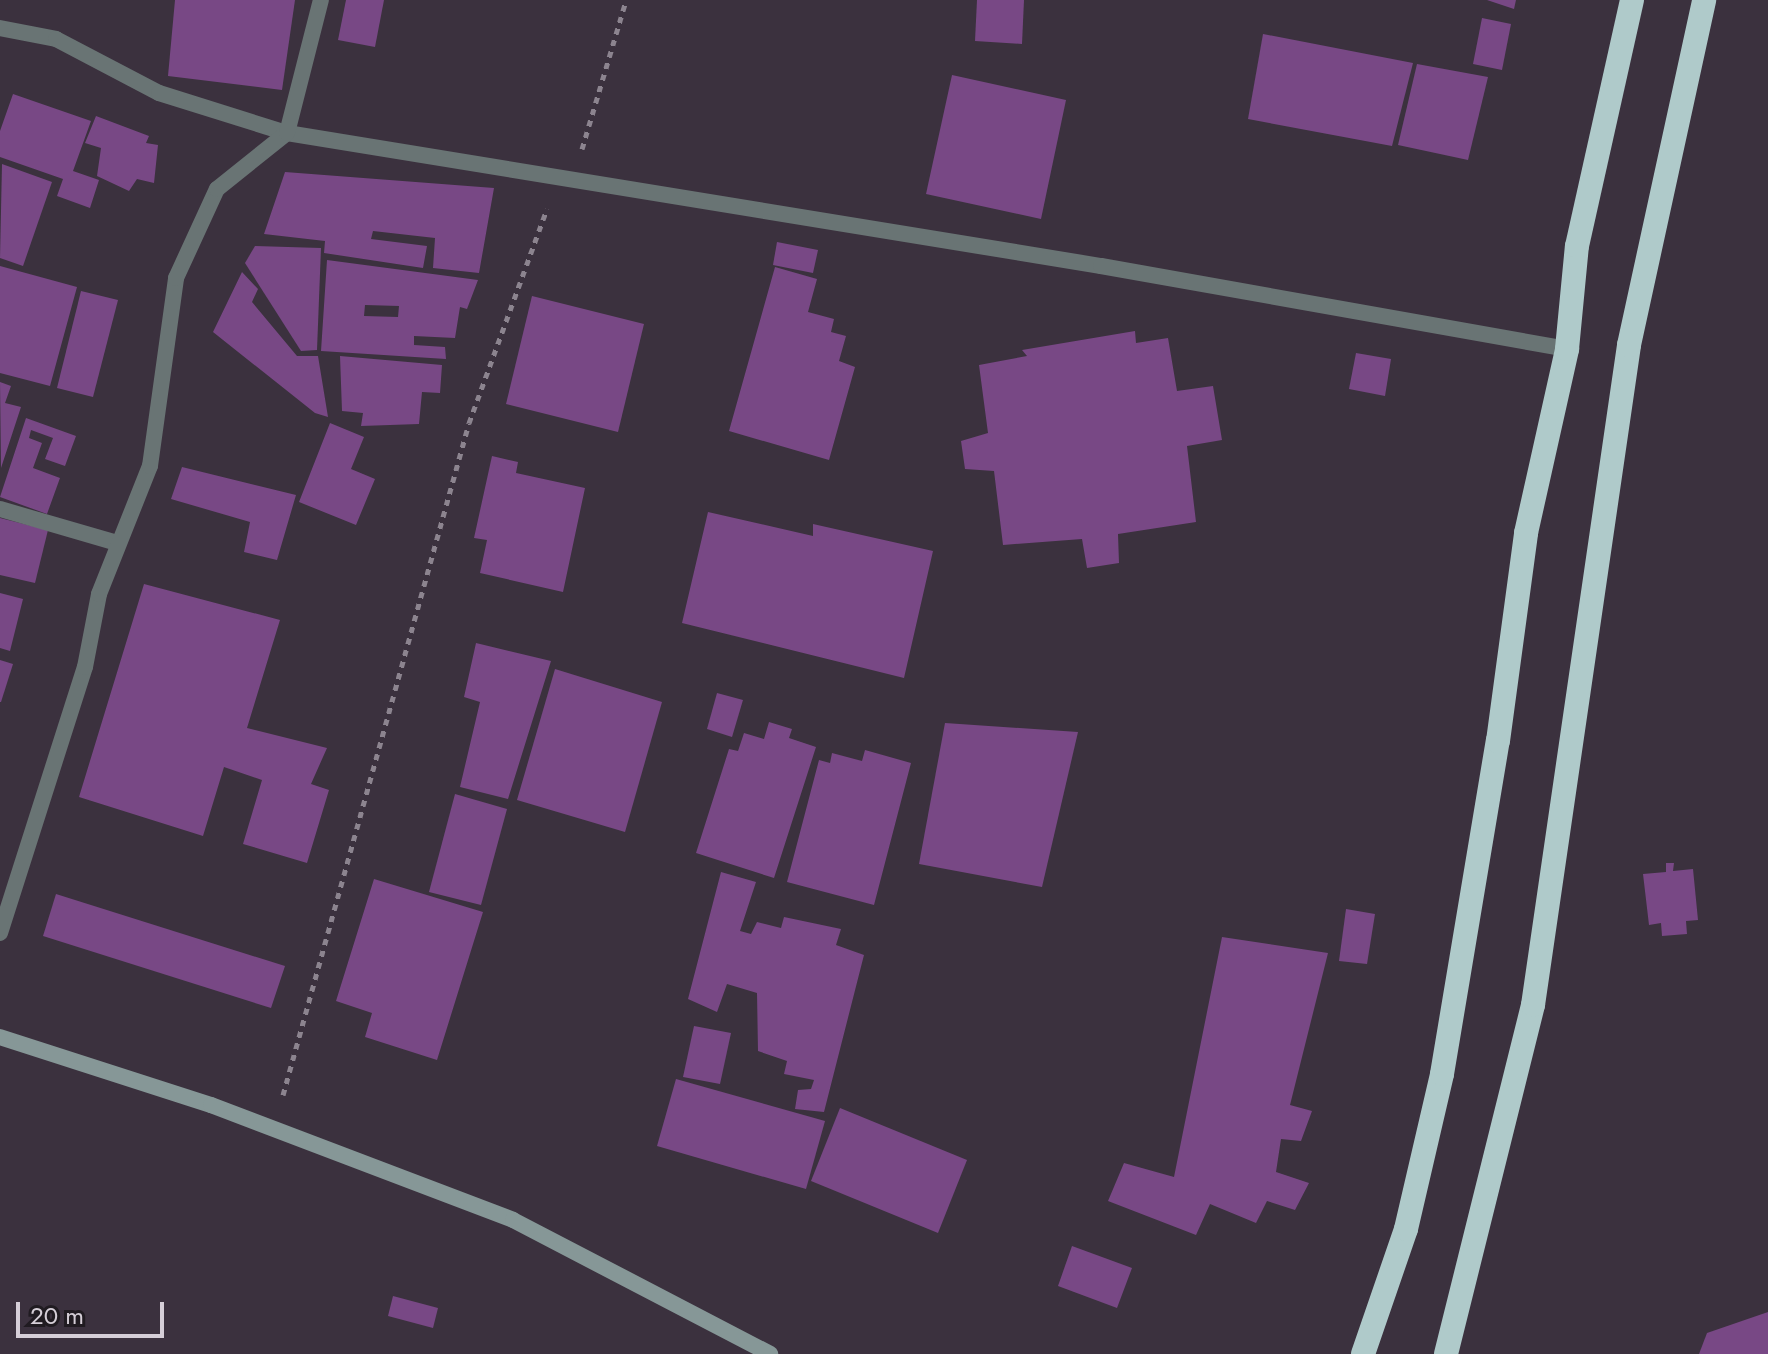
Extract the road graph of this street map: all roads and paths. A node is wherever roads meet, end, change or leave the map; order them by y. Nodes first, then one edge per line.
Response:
1 (321, 0) edge
2 (626, 0) edge
3 (1632, 0) edge
4 (1704, 0) edge
5 (0, 28) edge
6 (287, 133) junction
7 (574, 178) junction
8 (1567, 349) junction
9 (0, 509) edge
10 (117, 543) junction
11 (0, 933) edge
12 (0, 1037) edge
13 (274, 1128) junction
14 (770, 1354) edge
15 (1363, 1354) edge
16 (1446, 1354) edge

1 - 6 street
2 - 7 path
3 - 8 highway
4 - 16 highway
5 - 6 street
6 - 7 street
6 - 10 street
7 - 8 street
7 - 13 path
8 - 15 highway
9 - 10 street
10 - 11 street
12 - 13 street
13 - 14 street

